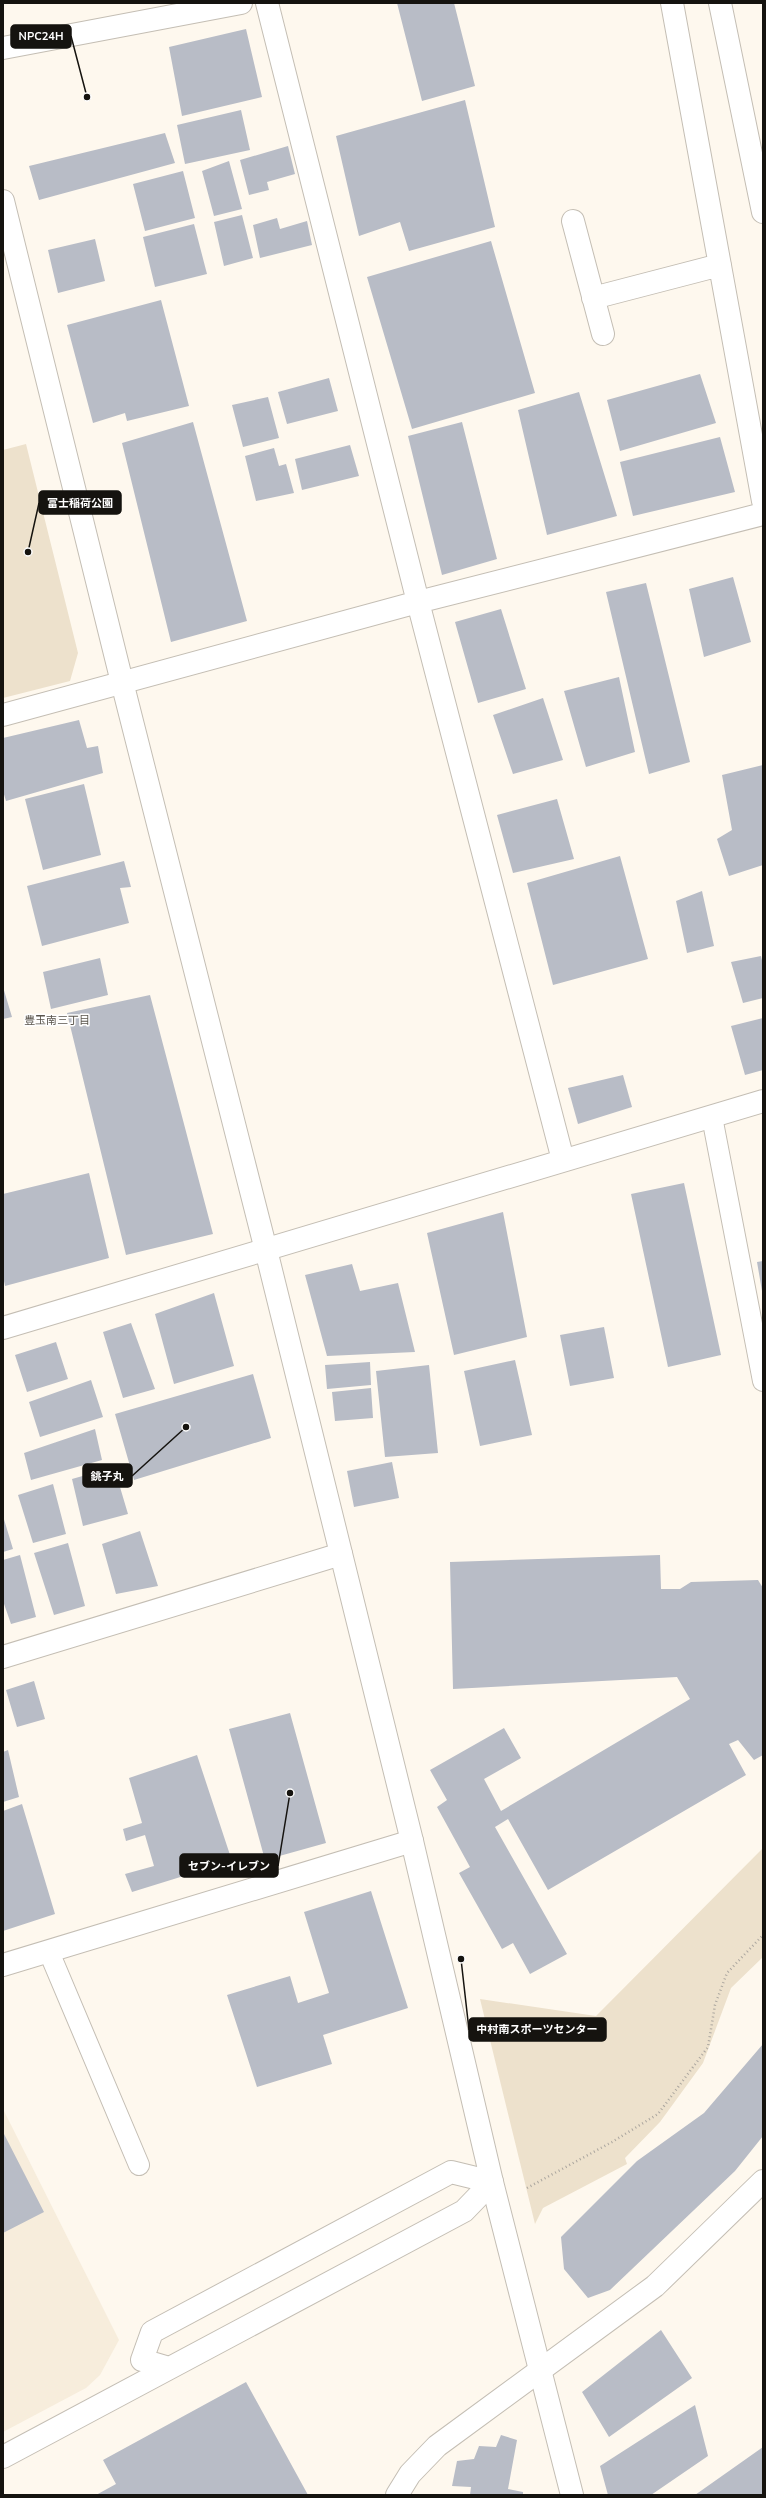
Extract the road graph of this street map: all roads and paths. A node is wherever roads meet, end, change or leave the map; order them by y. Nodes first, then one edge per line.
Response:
1 (242, 3) edge
2 (267, 3) edge
3 (672, 3) edge
4 (720, 3) edge
5 (3, 48) edge
6 (3, 202) edge
7 (763, 212) edge
8 (572, 221) dead end
9 (720, 265) junction
10 (593, 298) junction
11 (603, 334) dead end
12 (763, 501) edge
13 (763, 514) edge
14 (418, 602) junction
15 (122, 682) junction
16 (3, 715) edge
17 (763, 1101) edge
18 (712, 1117) junction
19 (563, 1160) junction
20 (266, 1250) junction
21 (3, 1328) edge
22 (763, 1381) edge
23 (341, 1554) junction
24 (3, 1657) edge
25 (412, 1841) junction
26 (763, 1935) edge
27 (49, 1952) junction
28 (3, 1965) edge
29 (140, 2165) dead end
30 (763, 2181) edge
31 (492, 2182) junction
32 (169, 2368) junction
33 (541, 2372) junction
34 (3, 2457) edge
35 (397, 2495) edge
36 (572, 2495) edge

1 - 5 street
2 - 14 street
3 - 9 street
4 - 7 street
6 - 15 street
8 - 10 street
9 - 10 street
9 - 12 street
10 - 11 street
13 - 14 street
14 - 15 street
14 - 19 street
15 - 16 street
15 - 20 street
17 - 18 street
18 - 19 street
18 - 22 lane
19 - 20 street
20 - 21 street
20 - 23 street
23 - 24 street
23 - 25 street
25 - 27 street
25 - 31 street
26 - 31 path
27 - 28 street
27 - 29 lane
30 - 33 street
31 - 32 street
31 - 32 street
31 - 33 street
32 - 34 street
33 - 35 street
33 - 36 street

